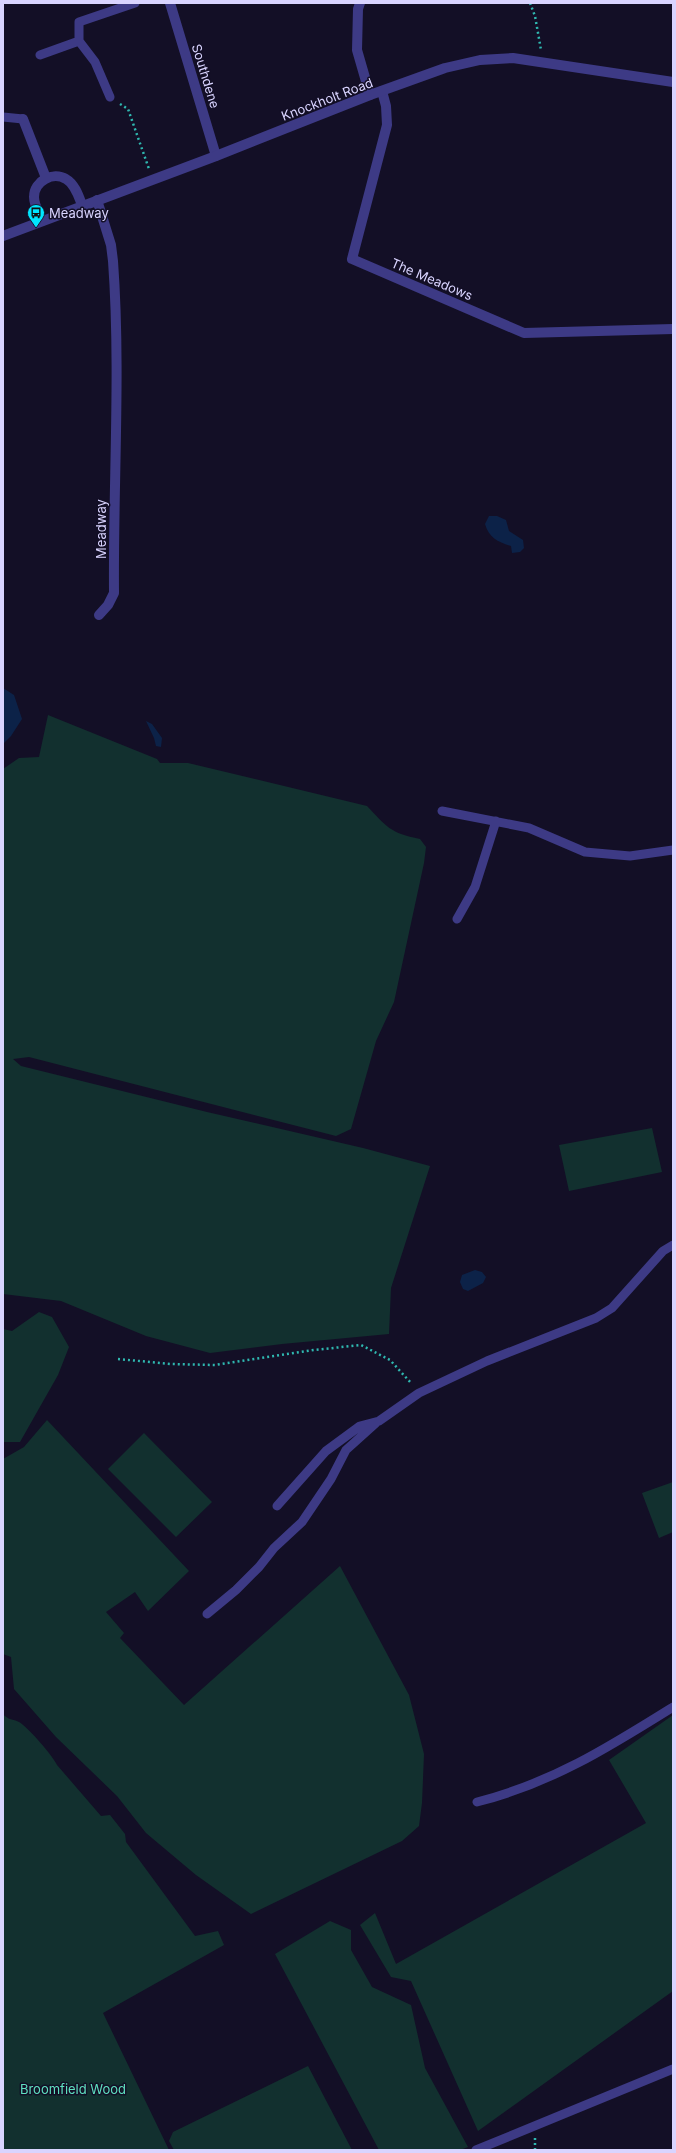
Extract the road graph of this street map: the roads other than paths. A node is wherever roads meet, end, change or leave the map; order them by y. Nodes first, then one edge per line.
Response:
1 (134, 3) edge
2 (170, 3) edge
3 (360, 3) edge
4 (80, 41) junction
5 (40, 55) dead end
6 (673, 82) edge
7 (382, 91) junction
8 (370, 95) junction
9 (110, 96) road end
10 (3, 116) edge
11 (22, 119) joint
12 (216, 156) junction
13 (46, 178) junction
14 (97, 200) junction
15 (82, 206) junction
16 (42, 221) junction
17 (3, 236) edge
18 (673, 329) edge
19 (99, 615) dead end
20 (442, 811) dead end
21 (496, 821) junction
22 (673, 850) edge
23 (457, 919) dead end
24 (673, 1245) edge
25 (379, 1420) junction
26 (277, 1506) dead end
27 (208, 1614) dead end
28 (673, 1707) edge
29 (477, 1802) dead end
30 (673, 2070) edge
31 (476, 2150) edge

1 - 4 lane
2 - 12 street, Southdene
3 - 8 street
4 - 5 lane
4 - 9 lane
6 - 7 street, Knockholt Road
7 - 8 street, Knockholt Road
7 - 18 street, The Meadows
8 - 12 street, Knockholt Road
10 - 11 lane
11 - 13 street
12 - 14 street, Knockholt Road
13 - 15 street
13 - 16 street
14 - 15 street, Knockholt Road
14 - 19 street, Meadway
15 - 16 street, Knockholt Road
16 - 17 street, Knockholt Road
20 - 21 lane
21 - 22 lane
21 - 23 lane
24 - 25 lane
25 - 26 lane
25 - 27 lane
28 - 29 lane
30 - 31 lane

